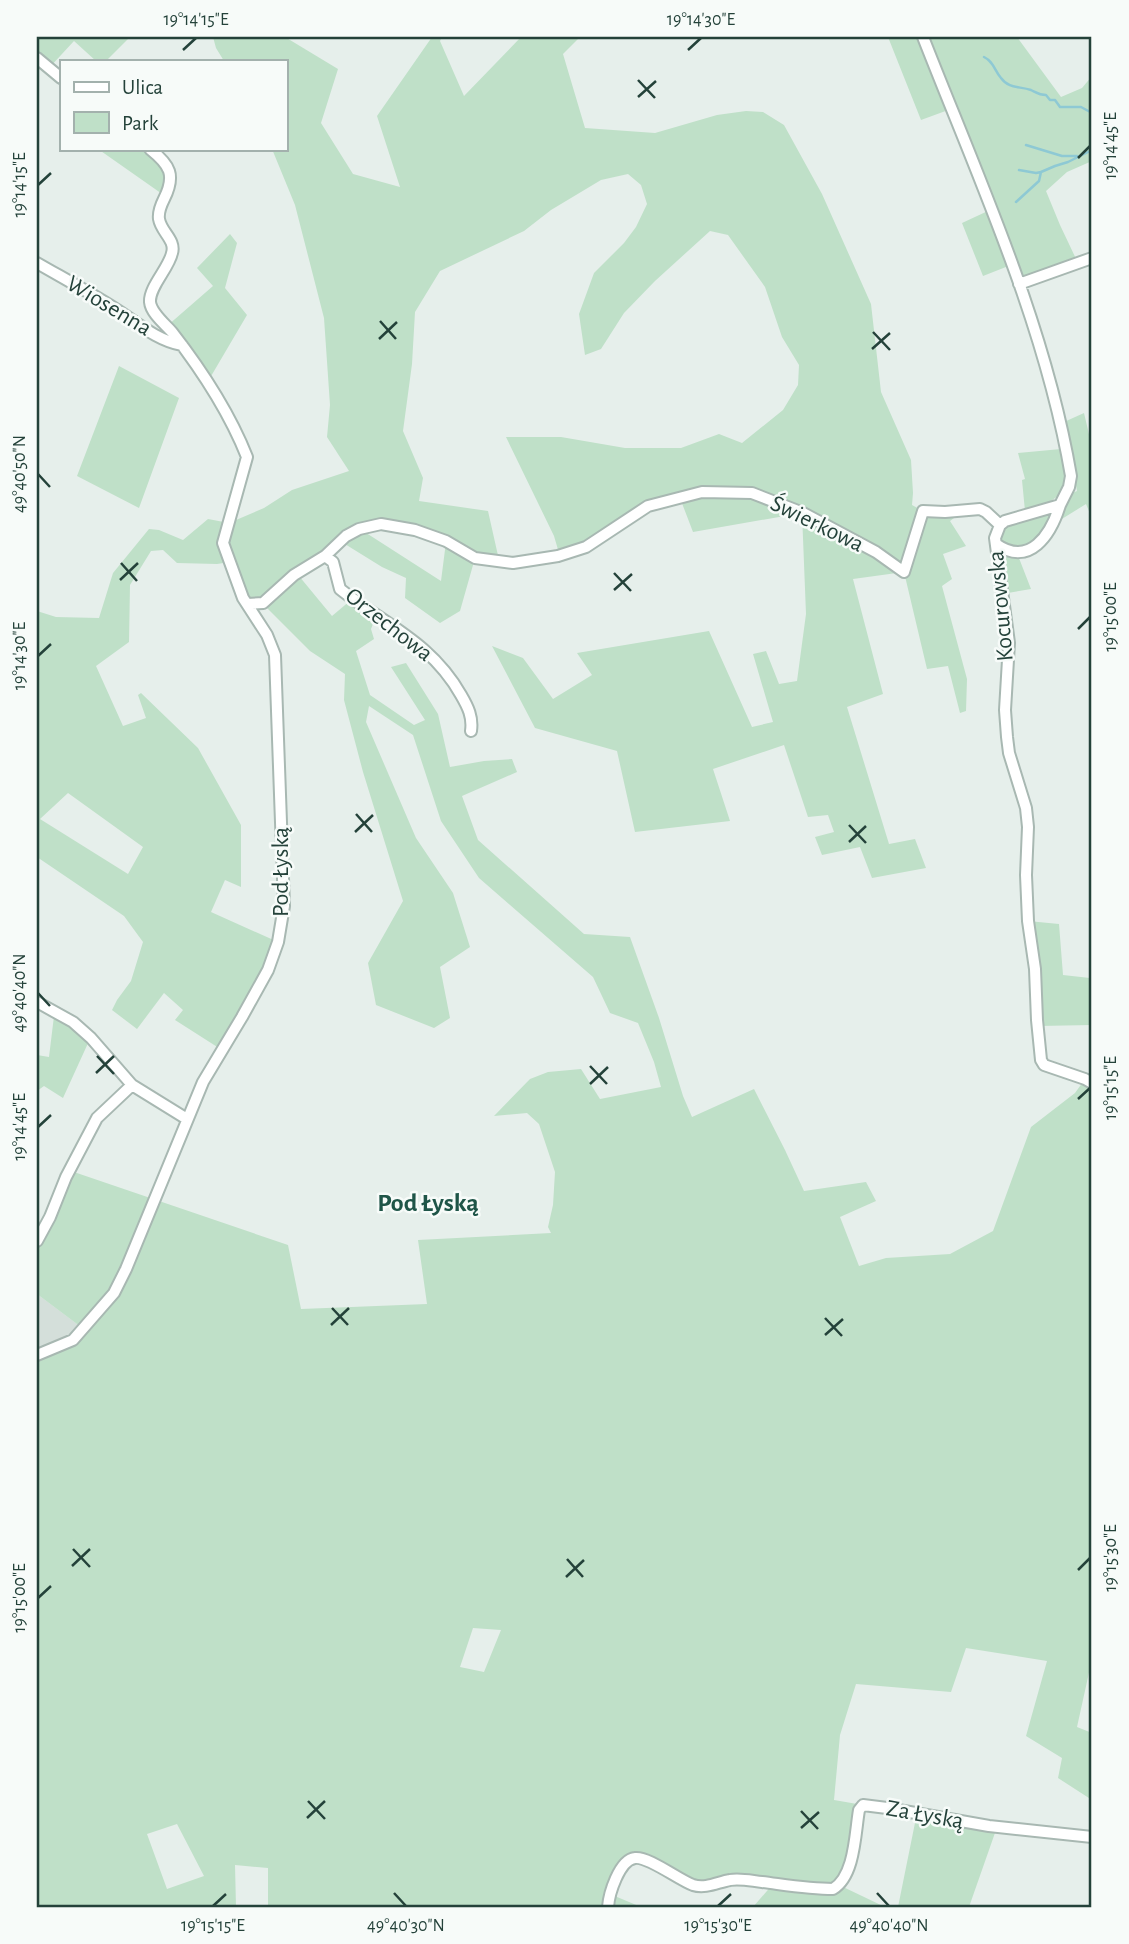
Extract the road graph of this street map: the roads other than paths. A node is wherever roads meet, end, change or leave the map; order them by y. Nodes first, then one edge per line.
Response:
1 (923, 37) edge
2 (37, 58) edge
3 (60, 77) edge
4 (151, 150) edge
5 (1092, 258) edge
6 (37, 263) edge
7 (1018, 284) junction
8 (182, 345) junction
9 (1060, 505) junction
10 (1000, 526) junction
11 (996, 544) junction
12 (325, 556) junction
13 (248, 604) junction
14 (471, 731) dead end
15 (37, 1002) edge
16 (1092, 1083) edge
17 (132, 1085) junction
18 (187, 1119) junction
19 (37, 1241) edge
20 (37, 1355) edge
21 (1092, 1838) edge
22 (608, 1907) edge

1 - 7 street
2 - 3 street
4 - 8 street, Pod Łyską
5 - 7 street
6 - 8 street, Wiosenna
7 - 9 street
8 - 13 street, Pod Łyską
9 - 10 street, Kocurowska
9 - 11 street
10 - 11 street, Kocurowska
10 - 12 street, Świerkowa
11 - 16 street, Kocurowska
12 - 13 street, Świerkowa
12 - 14 street, Orzechowa
13 - 18 street, Pod Łyską
15 - 17 street
17 - 18 street
17 - 19 street
18 - 20 street, Pod Łyską
21 - 22 street, Za Łyską

